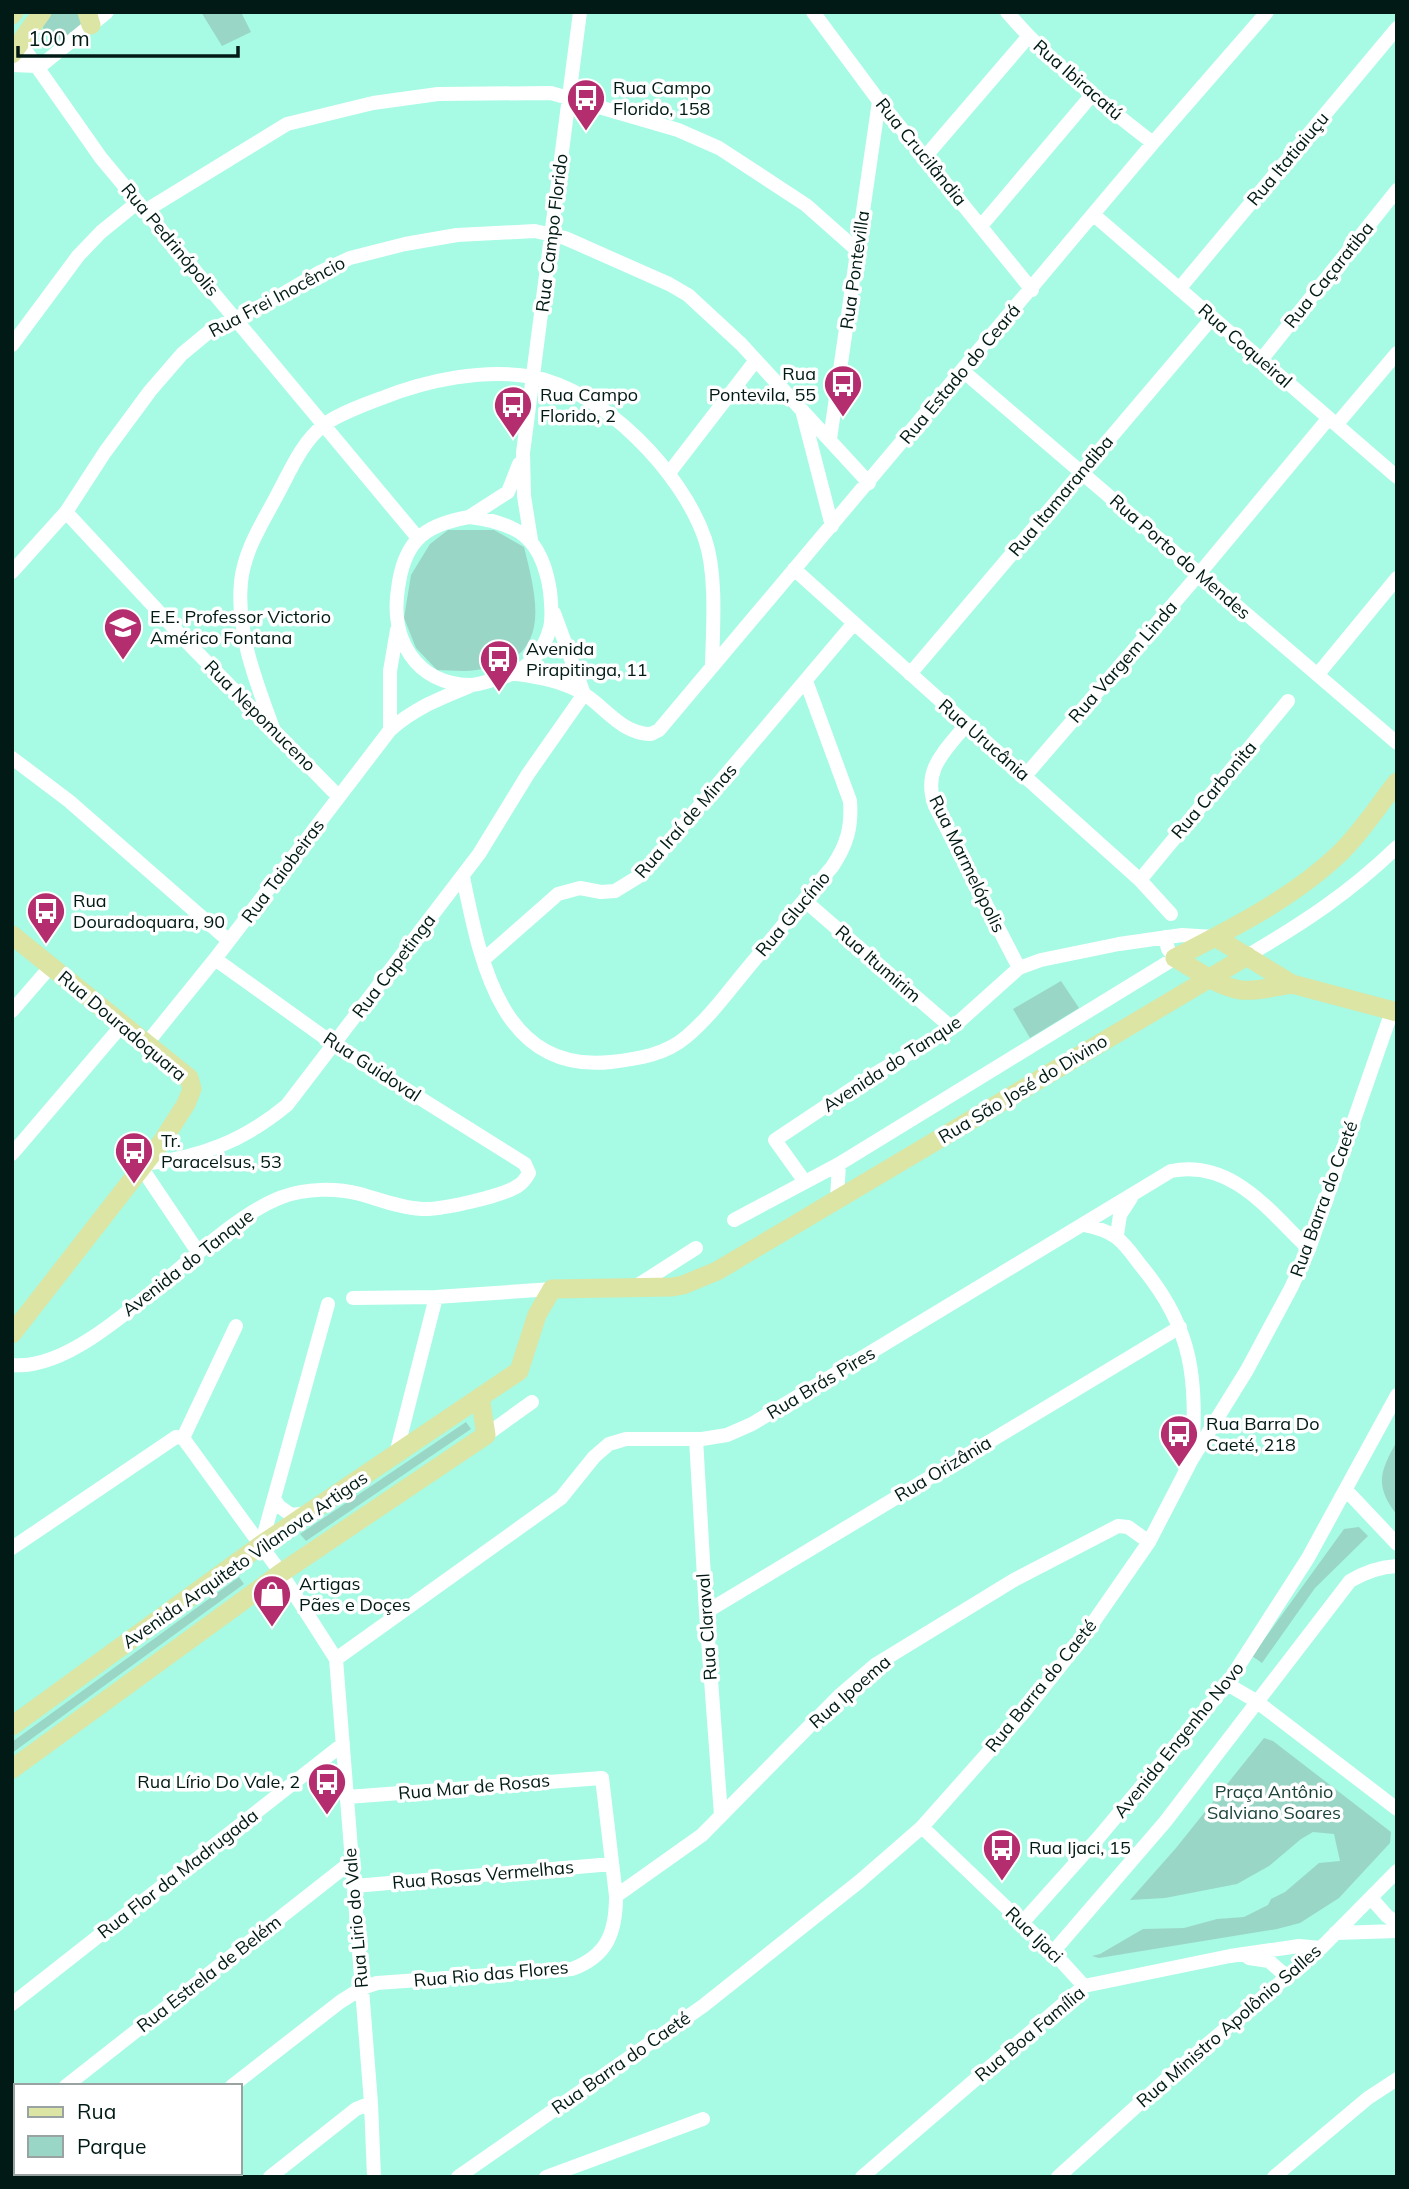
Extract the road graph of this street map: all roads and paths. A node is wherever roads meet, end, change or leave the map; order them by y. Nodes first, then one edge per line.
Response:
1 (41, 12) edge
2 (107, 12) edge
3 (580, 12) edge
4 (813, 12) edge
5 (1007, 12) edge
6 (1268, 12) edge
7 (89, 19) edge
8 (1397, 28) edge
9 (1028, 37) junction
10 (14, 47) edge
11 (12, 65) edge
12 (38, 67) junction
13 (1091, 96) junction
14 (569, 97) junction
15 (880, 101) junction
16 (1153, 143) junction
17 (925, 157) junction
18 (1397, 190) edge
19 (141, 207) junction
20 (1094, 215) junction
21 (981, 226) junction
22 (551, 235) junction
23 (858, 251) junction
24 (1179, 289) junction
25 (1032, 290) junction
26 (235, 317) junction
27 (1212, 318) junction
28 (12, 345) edge
29 (1397, 353) edge
30 (756, 360) junction
31 (1261, 360) junction
32 (964, 371) junction
33 (533, 377) junction
34 (801, 409) junction
35 (1333, 421) junction
36 (324, 425) junction
37 (830, 439) junction
38 (523, 453) junction
39 (669, 472) junction
40 (1081, 473) junction
41 (1397, 477) edge
42 (869, 483) junction
43 (66, 512) junction
44 (469, 517) junction
45 (832, 526) junction
46 (418, 538) junction
47 (531, 540) junction
48 (794, 569) junction
49 (12, 572) edge
50 (1199, 575) junction
51 (1397, 578) edge
52 (551, 604) junction
53 (854, 623) junction
54 (397, 629) junction
55 (712, 665) junction
56 (517, 674) junction
57 (910, 674) junction
58 (1318, 674) junction
59 (806, 681) junction
60 (471, 685) junction
61 (584, 694) junction
62 (1288, 701) dead end
63 (966, 725) junction
64 (390, 730) junction
65 (274, 731) junction
66 (1397, 743) edge
67 (12, 758) edge
68 (1025, 776) junction
69 (1397, 782) edge
70 (339, 797) junction
71 (1397, 847) edge
72 (463, 877) junction
73 (1140, 880) junction
74 (804, 900) junction
75 (1171, 914) dead end
76 (12, 935) edge
77 (1164, 937) junction
78 (1215, 937) junction
79 (229, 941) junction
80 (1247, 956) junction
81 (1175, 958) junction
82 (215, 959) junction
83 (483, 960) junction
84 (51, 966) junction
85 (1019, 968) junction
86 (1210, 978) junction
87 (1292, 984) junction
88 (12, 1011) edge
89 (1394, 1012) edge
90 (123, 1024) junction
91 (951, 1028) junction
92 (147, 1042) junction
93 (335, 1045) junction
94 (12, 1154) edge
95 (839, 1164) junction
96 (142, 1165) junction
97 (529, 1173) joint
98 (805, 1182) junction
99 (1135, 1193) junction
100 (837, 1199) junction
101 (734, 1220) dead end
102 (1084, 1225) junction
103 (1116, 1235) junction
104 (696, 1248) dead end
105 (1309, 1249) junction
106 (198, 1252) junction
107 (552, 1289) junction
108 (632, 1289) junction
109 (436, 1297) junction
110 (353, 1298) dead end
111 (328, 1304) dead end
112 (236, 1326) dead end
113 (1180, 1328) junction
114 (12, 1334) edge
115 (12, 1365) edge
116 (1397, 1395) edge
117 (480, 1398) junction
118 (532, 1402) dead end
119 (1195, 1407) junction
120 (1215, 1422) junction
121 (486, 1435) junction
122 (183, 1438) junction
123 (696, 1439) junction
124 (396, 1454) junction
125 (1192, 1459) junction
126 (1346, 1490) junction
127 (274, 1499) junction
128 (309, 1512) junction
129 (1150, 1542) junction
130 (1397, 1544) edge
131 (261, 1545) junction
132 (12, 1548) edge
133 (1397, 1566) edge
134 (281, 1573) junction
135 (706, 1612) junction
136 (336, 1659) junction
137 (1227, 1684) junction
138 (1255, 1702) junction
139 (12, 1726) edge
140 (343, 1744) junction
141 (12, 1769) edge
142 (602, 1778) joint
143 (347, 1797) junction
144 (1397, 1809) edge
145 (721, 1815) junction
146 (922, 1827) junction
147 (351, 1862) junction
148 (612, 1864) junction
149 (1397, 1871) edge
150 (354, 1886) junction
151 (616, 1896) junction
152 (1371, 1898) junction
153 (1022, 1923) junction
154 (1397, 1923) edge
155 (1397, 1931) edge
156 (1335, 1933) junction
157 (1321, 1948) junction
158 (1054, 1952) junction
159 (1230, 1956) junction
160 (1287, 1977) junction
161 (1084, 1986) junction
162 (362, 1988) junction
163 (12, 2004) edge
164 (1397, 2079) edge
165 (69, 2084) edge
166 (235, 2084) edge
167 (371, 2103) junction
168 (703, 2119) dead end
169 (270, 2177) edge
170 (374, 2177) edge
171 (458, 2177) edge
172 (546, 2177) edge
173 (862, 2177) edge
174 (1058, 2177) edge
175 (1274, 2177) edge

1 - 10 main road
2 - 7 street
3 - 14 street, Rua Campo Florido
4 - 15 street, Rua Crucilândia
5 - 9 street, Rua Ibiracatú
6 - 16 street, Rua Estado do Ceará
7 - 12 street
8 - 24 street, Rua Itatiaiuçu
9 - 13 street, Rua Ibiracatú
9 - 17 street
10 - 12 street, Rua Pedrinópolis
11 - 12 street
12 - 19 street, Rua Pedrinópolis
13 - 16 street, Rua Ibiracatú
13 - 21 street
14 - 19 street
14 - 22 street, Rua Campo Florido
14 - 23 street
15 - 17 street, Rua Crucilândia
15 - 23 street, Rua Pontevilla
16 - 20 street, Rua Estado do Ceará
17 - 21 street, Rua Crucilândia
18 - 31 street, Rua Caçaratiba
19 - 26 street, Rua Pedrinópolis
19 - 28 street
20 - 24 street, Rua Coqueiral
20 - 25 street, Rua Estado do Ceará
21 - 25 street, Rua Crucilândia
22 - 26 street, Rua Frei Inocêncio
22 - 30 street, Rua Frei Inocêncio
22 - 33 street, Rua Campo Florido
23 - 37 street, Rua Pontevilla
24 - 27 street, Rua Coqueiral
25 - 32 street, Rua Estado do Ceará
26 - 36 street, Rua Pedrinópolis
26 - 43 street, Rua Frei Inocêncio
27 - 31 street, Rua Coqueiral
27 - 40 street, Rua Itamarandiba
29 - 35 street, Rua Vargem Linda
30 - 34 street, Rua Frei Inocêncio
30 - 39 street
31 - 35 street, Rua Coqueiral
32 - 40 street, Rua Porto do Mendes
32 - 42 street, Rua Estado do Ceará
33 - 36 street
33 - 38 street, Rua Campo Florido
33 - 39 street
34 - 37 street, Rua Frei Inocêncio
34 - 45 street, Rua Frei Inocêncio
35 - 41 street, Rua Coqueiral
35 - 50 street, Rua Vargem Linda
36 - 46 street, Rua Pedrinópolis
36 - 65 street
37 - 42 street, Rua Frei Inocêncio
38 - 44 street, Rua Campo Florido
38 - 47 street, Rua Campo Florido
39 - 55 street
40 - 50 street, Rua Porto do Mendes
40 - 57 street, Rua Itamarandiba
42 - 45 street, Rua Estado do Ceará
43 - 49 street, Rua Frei Inocêncio
43 - 65 street, Rua Nepomuceno
44 - 46 street
44 - 47 street
45 - 48 street, Rua Estado do Ceará
46 - 54 street
47 - 52 street
48 - 53 street, Rua Urucânia
48 - 55 street, Rua Estado do Ceará
50 - 58 street, Rua Porto do Mendes
50 - 68 street, Rua Vargem Linda
51 - 58 street
52 - 56 street
52 - 61 street
53 - 57 street, Rua Urucânia
53 - 59 street, Rua Iraí de Minas
54 - 60 street
54 - 64 street
55 - 61 street, Rua Estado do Ceará
56 - 60 street
56 - 61 street
57 - 63 street, Rua Urucânia
58 - 66 street, Rua Porto do Mendes
59 - 74 street, Rua Glucínio
59 - 83 street, Rua Iraí de Minas
60 - 64 street, Rua Taiobeiras
61 - 72 street, Rua Capetinga
62 - 73 street, Rua Carbonita
63 - 68 street, Rua Urucânia
63 - 85 street, Rua Marmelópolis
64 - 70 street, Rua Taiobeiras
65 - 70 street, Rua Nepomuceno
67 - 79 street
68 - 73 street, Rua Urucânia
69 - 78 main road
70 - 79 street, Rua Taiobeiras
71 - 80 street
72 - 83 street, Rua Glucínio
72 - 93 street, Rua Capetinga
73 - 75 street, Rua Urucânia
74 - 83 street, Rua Glucínio
74 - 91 street, Rua Itumirim
76 - 84 main road, Rua Douradoquara
77 - 78 street, Avenida do Tanque
77 - 81 street
77 - 85 street, Avenida do Tanque
78 - 80 main road
78 - 81 main road, Rua São José do Divino
79 - 82 street, Rua Taiobeiras
80 - 86 main road, Rua São José do Divino
80 - 87 main road
81 - 86 main road
81 - 95 street, Rua São José do Divino
82 - 92 street, Rua Taiobeiras
82 - 93 street, Rua Guidoval
84 - 88 street
84 - 90 main road, Rua Douradoquara
85 - 91 street, Avenida do Tanque
86 - 87 main road
86 - 100 main road, Rua São José do Divino
87 - 89 main road
89 - 105 street, Rua Barra do Caeté
90 - 92 main road, Rua Douradoquara
90 - 94 street
91 - 98 street, Avenida do Tanque
92 - 96 main road, Rua Douradoquara
93 - 96 street, Rua Capetinga
93 - 97 street, Rua Guidoval
95 - 98 street, Rua São José do Divino
95 - 100 street
96 - 106 street
96 - 114 main road, Rua Douradoquara
97 - 106 street, Avenida do Tanque
98 - 101 street, Rua São José do Divino
99 - 102 street, Rua Brás Pires
99 - 103 street
99 - 105 street, Rua Brás Pires
100 - 108 main road, Rua São José do Divino
102 - 103 street
102 - 123 street, Rua Brás Pires
103 - 113 street
104 - 108 street
105 - 120 street, Rua Barra do Caeté
106 - 115 street, Avenida do Tanque
107 - 108 main road, Rua São José do Divino
107 - 109 street
107 - 117 main road, Avenida Arquiteto Vilanova Artigas
109 - 110 street
109 - 124 street
111 - 127 street
112 - 122 street
113 - 119 street
113 - 135 street, Rua Orizânia
116 - 126 street, Avenida Engenho Novo
117 - 121 main road
117 - 124 main road, Avenida Arquiteto Vilanova Artigas
118 - 121 street, Avenida Arquiteto Vilanova Artigas
119 - 120 street
119 - 125 street
120 - 125 street, Rua Barra do Caeté
121 - 134 main road, Avenida Arquiteto Vilanova Artigas
122 - 131 street
122 - 132 street
123 - 135 street, Rua Claraval
123 - 136 street, Rua Brás Pires
124 - 128 main road, Avenida Arquiteto Vilanova Artigas
125 - 129 street, Rua Barra do Caeté
126 - 130 street
126 - 137 street, Avenida Engenho Novo
127 - 128 street
127 - 131 street
128 - 131 main road, Avenida Arquiteto Vilanova Artigas
129 - 145 street, Rua Ipoema
129 - 146 street, Rua Barra do Caeté
131 - 134 street
131 - 139 main road, Avenida Arquiteto Vilanova Artigas
133 - 138 street, Avenida Engenho Novo
134 - 136 street
134 - 141 main road, Avenida Arquiteto Vilanova Artigas
135 - 145 street, Rua Claraval
136 - 140 street, Rua Lirio do Vale
137 - 138 street
137 - 153 street, Avenida Engenho Novo
138 - 144 street
138 - 158 street, Avenida Engenho Novo
140 - 143 street, Rua Lirio do Vale
140 - 163 street, Rua Flor da Madrugada
142 - 143 street, Rua Mar de Rosas
142 - 148 street, Rua Rio das Flores
143 - 147 street, Rua Lirio do Vale
145 - 151 street, Rua Ipoema
146 - 153 street, Rua Ijaci
146 - 171 street, Rua Barra do Caeté
147 - 150 street, Rua Lirio do Vale
147 - 165 street, Rua Estrela de Belém
148 - 150 street, Rua Rosas Vermelhas
148 - 151 street, Rua Rio das Flores
149 - 152 street, Rua Ministro Apolônio Salles
150 - 162 street, Rua Lirio do Vale
151 - 162 street, Rua Rio das Flores
152 - 154 street
152 - 156 street, Rua Ministro Apolônio Salles
153 - 158 street, Rua Ijaci
155 - 156 street
156 - 157 street, Rua Ministro Apolônio Salles
157 - 159 street, Rua Boa Família
157 - 160 street, Rua Ministro Apolônio Salles
158 - 161 street, Rua Ijaci
159 - 160 street, Rua Boa Família
159 - 161 street, Rua Boa Família
160 - 174 street, Rua Ministro Apolônio Salles
161 - 173 street, Rua Boa Família
162 - 166 street, Rua Rio das Flores
162 - 167 street, Rua Lirio do Vale
164 - 175 street
167 - 169 street
167 - 170 street, Rua Lirio do Vale
168 - 172 street

